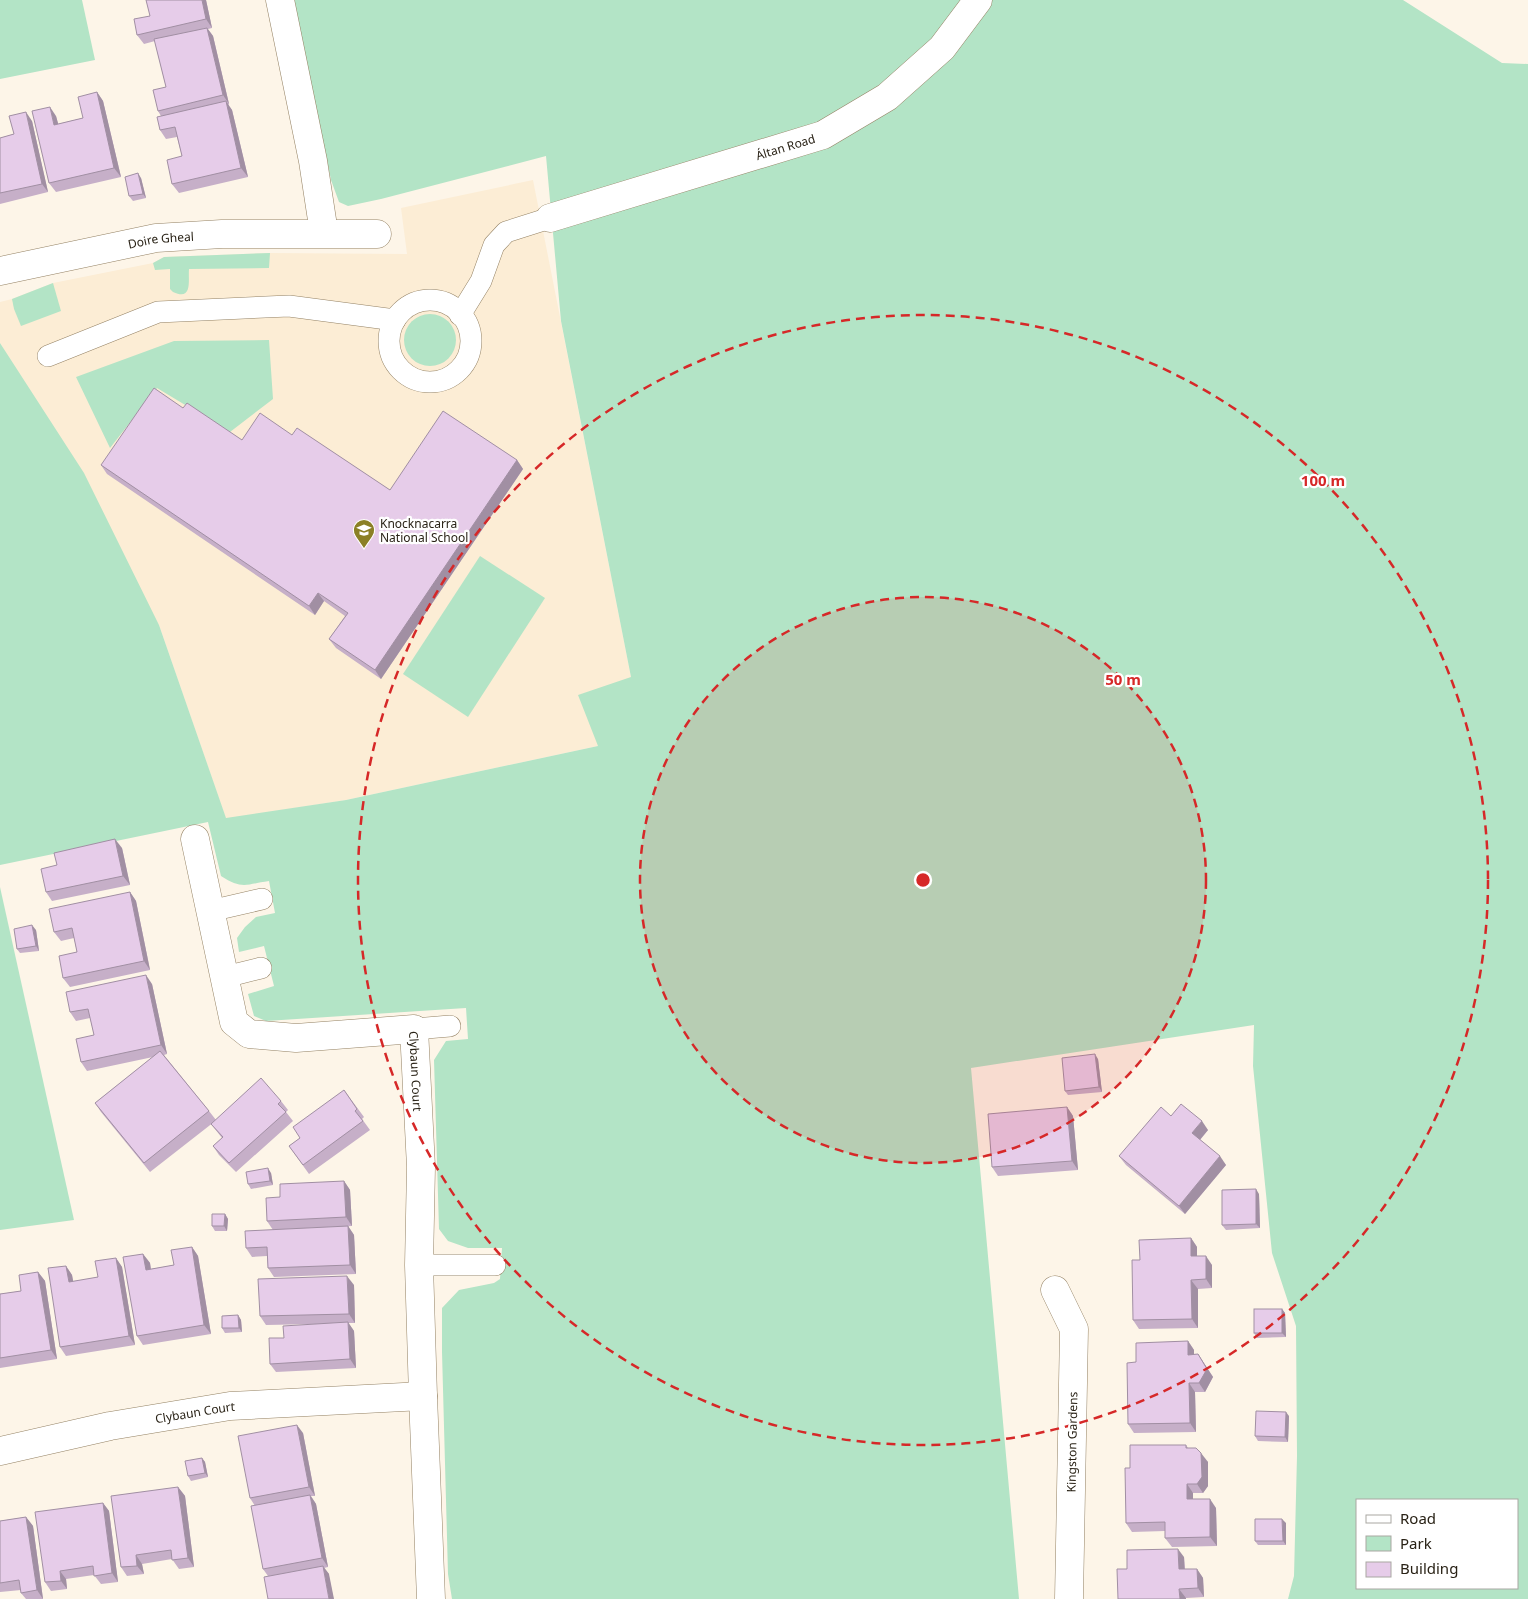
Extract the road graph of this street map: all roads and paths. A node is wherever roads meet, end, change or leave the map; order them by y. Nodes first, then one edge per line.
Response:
1 (280, 0) edge
2 (978, 0) edge
3 (550, 218) joint
4 (324, 233) junction
5 (377, 234) dead end
6 (0, 271) edge
7 (460, 314) junction
8 (395, 320) junction
9 (48, 356) dead end
10 (195, 839) dead end
11 (262, 899) dead end
12 (210, 911) junction
13 (261, 968) dead end
14 (225, 976) junction
15 (450, 1026) dead end
16 (414, 1029) junction
17 (419, 1265) junction
18 (495, 1265) dead end
19 (1055, 1290) dead end
20 (423, 1396) junction
21 (0, 1451) edge
22 (431, 1599) edge
23 (1069, 1599) edge

1 - 4 street
2 - 3 street, Áltan Road
3 - 7 lane
4 - 5 street, Doire Gheal
4 - 6 street, Doire Gheal
7 - 8 lane
7 - 8 lane
8 - 9 lane
10 - 12 street, Clybaun Court
11 - 12 lane
12 - 14 street, Clybaun Court
13 - 14 lane
14 - 16 street, Clybaun Court
15 - 16 lane
16 - 17 street, Clybaun Court
17 - 18 lane
17 - 20 street, Clybaun Court
19 - 23 street, Kingston Gardens
20 - 21 street, Clybaun Court
20 - 22 street, Clybaun Court

